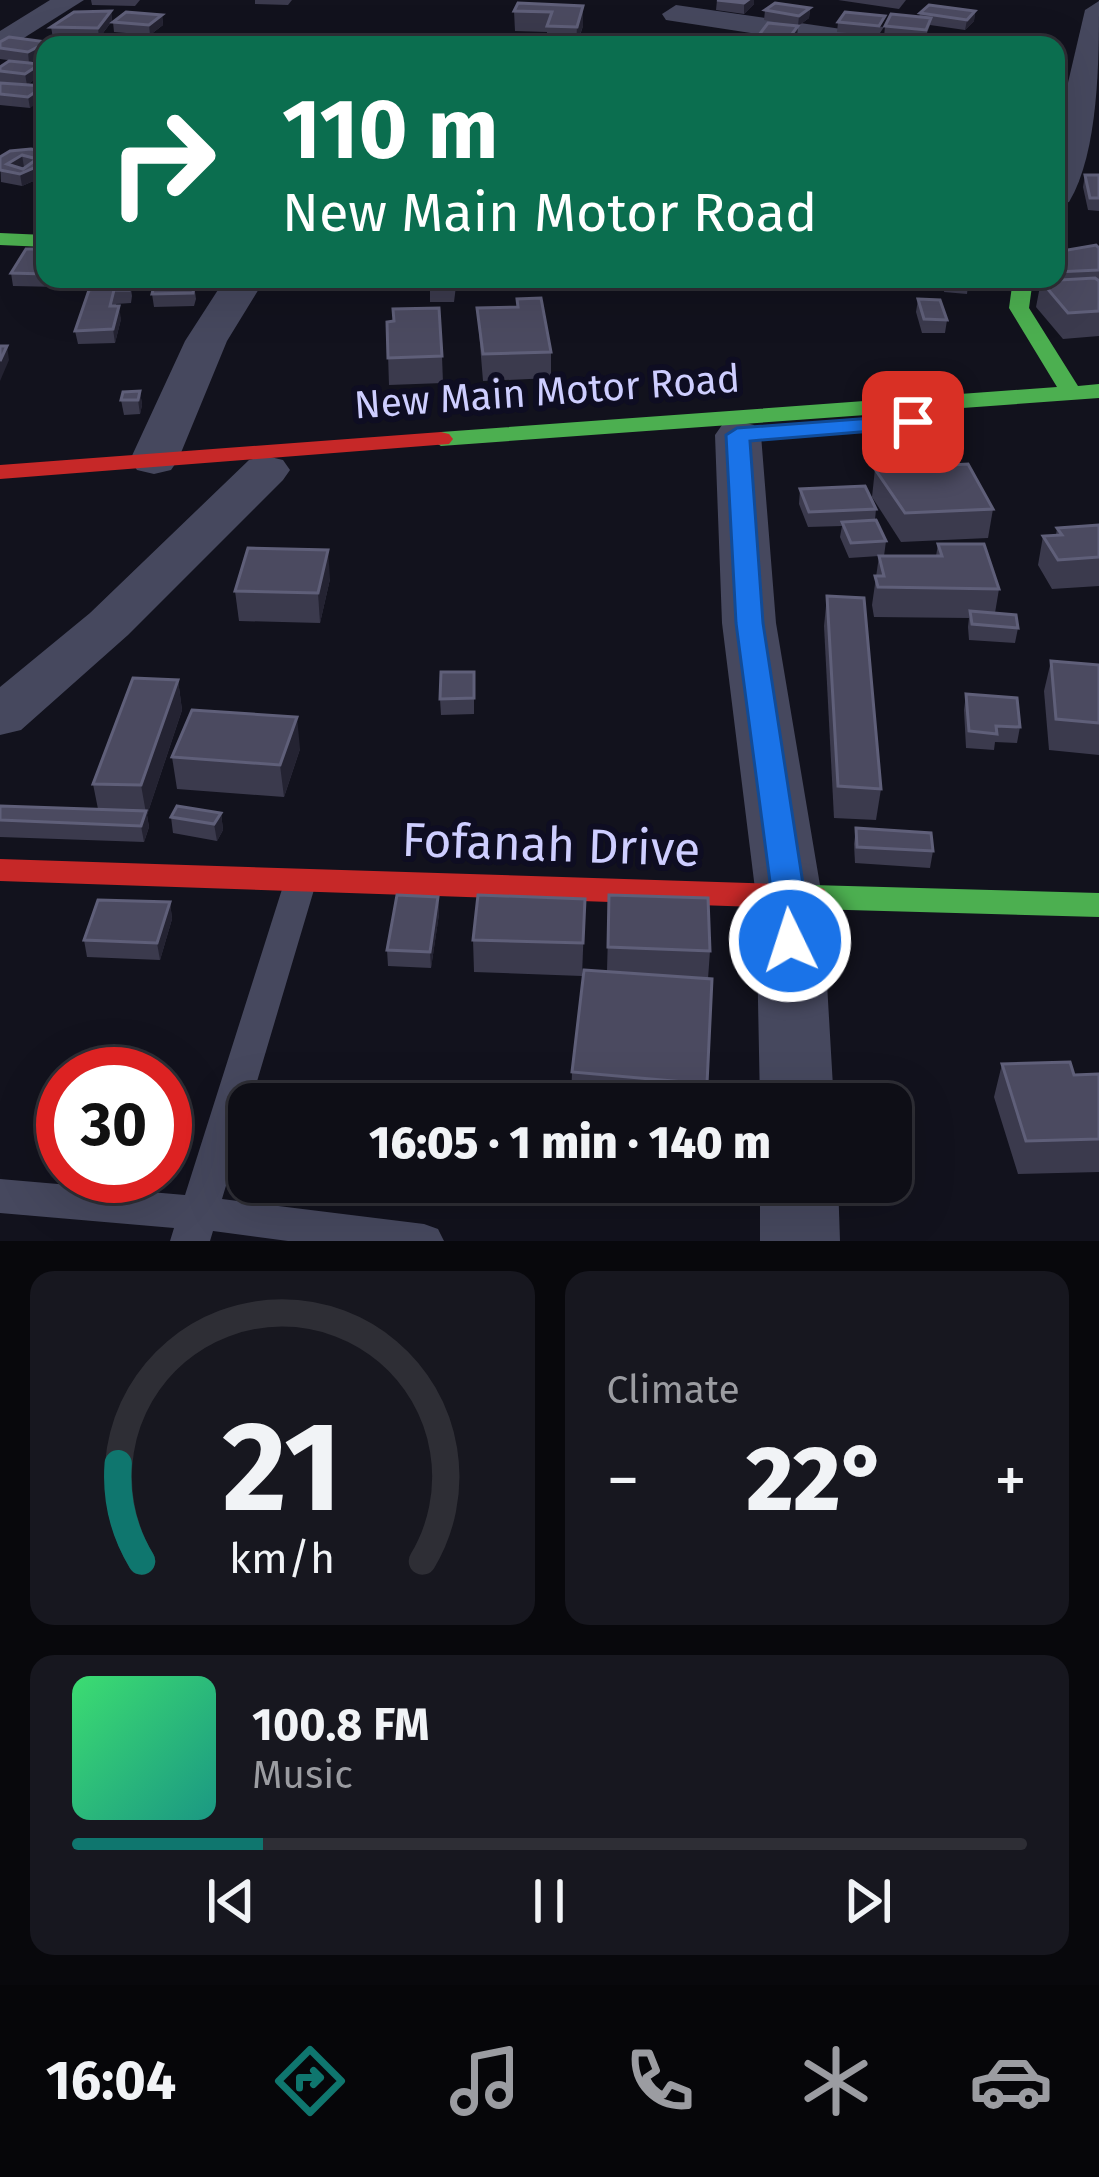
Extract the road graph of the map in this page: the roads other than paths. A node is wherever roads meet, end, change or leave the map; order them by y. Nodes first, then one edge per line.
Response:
1 (70, 0) edge
2 (1099, 10) edge
3 (676, 14) dead end
4 (828, 36) edge
5 (0, 44) edge
6 (1081, 85) edge
7 (1065, 144) edge
8 (0, 239) edge
9 (36, 241) edge
10 (238, 288) edge
11 (1022, 288) edge
12 (1085, 392) edge
13 (1099, 409) edge
14 (737, 435) junction
15 (154, 460) junction
16 (266, 470) junction
17 (0, 472) edge
18 (0, 489) edge
19 (0, 717) edge
20 (0, 870) edge
21 (300, 883) junction
22 (789, 897) junction
23 (1099, 905) edge
24 (796, 1083) edge
25 (0, 1196) edge
26 (799, 1203) edge
27 (195, 1227) edge
28 (424, 1241) edge
29 (800, 1241) edge

1 - 5 street
2 - 6 street
3 - 4 street
6 - 7 street
8 - 9 main road
10 - 15 street
11 - 12 main road
12 - 15 main road, New Main Motor Road
13 - 14 main road, New Main Motor Road
14 - 16 main road, New Main Motor Road
14 - 22 street
15 - 17 main road, New Main Motor Road
16 - 18 main road, New Main Motor Road
16 - 19 street
20 - 21 main road, Fofanah Drive
21 - 22 main road, Fofanah Drive
21 - 27 lane
22 - 23 main road, Fofanah Drive
22 - 24 street
25 - 27 lane
26 - 29 street
27 - 28 lane

